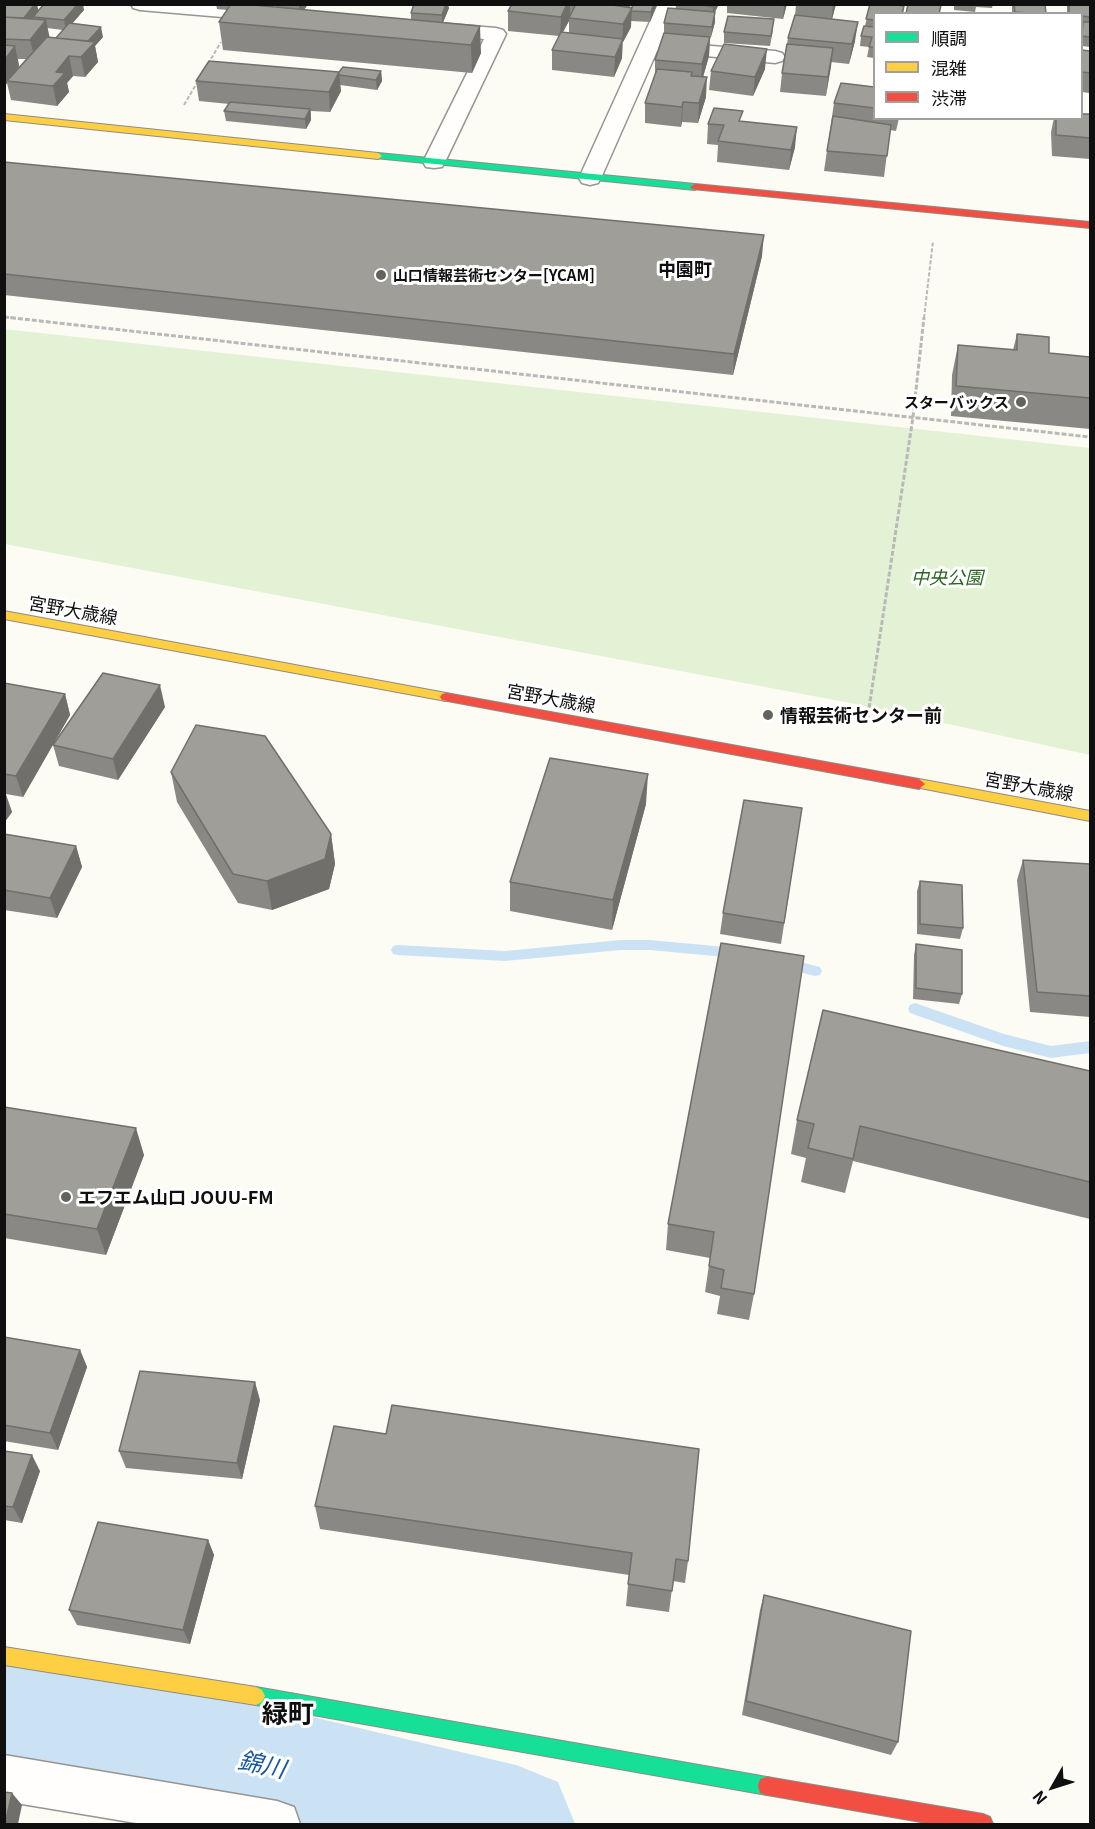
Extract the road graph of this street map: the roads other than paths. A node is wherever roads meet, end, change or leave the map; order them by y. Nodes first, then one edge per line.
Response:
1 (140, 4) edge
2 (668, 4) edge
3 (285, 17) edge
4 (414, 27) edge
5 (650, 46) junction
6 (775, 57) dead end
7 (4, 117) edge
8 (434, 162) junction
9 (590, 178) junction
10 (1090, 225) edge
11 (4, 615) edge
12 (1090, 816) edge
13 (4, 1656) edge
14 (4, 1778) edge
15 (277, 1824) edge
16 (984, 1824) edge

1 - 3 street
2 - 5 street
4 - 8 street
5 - 6 street
5 - 9 street
7 - 8 street
8 - 9 street
9 - 10 street
11 - 12 street, 宮野大歳線
13 - 16 street
14 - 15 street

